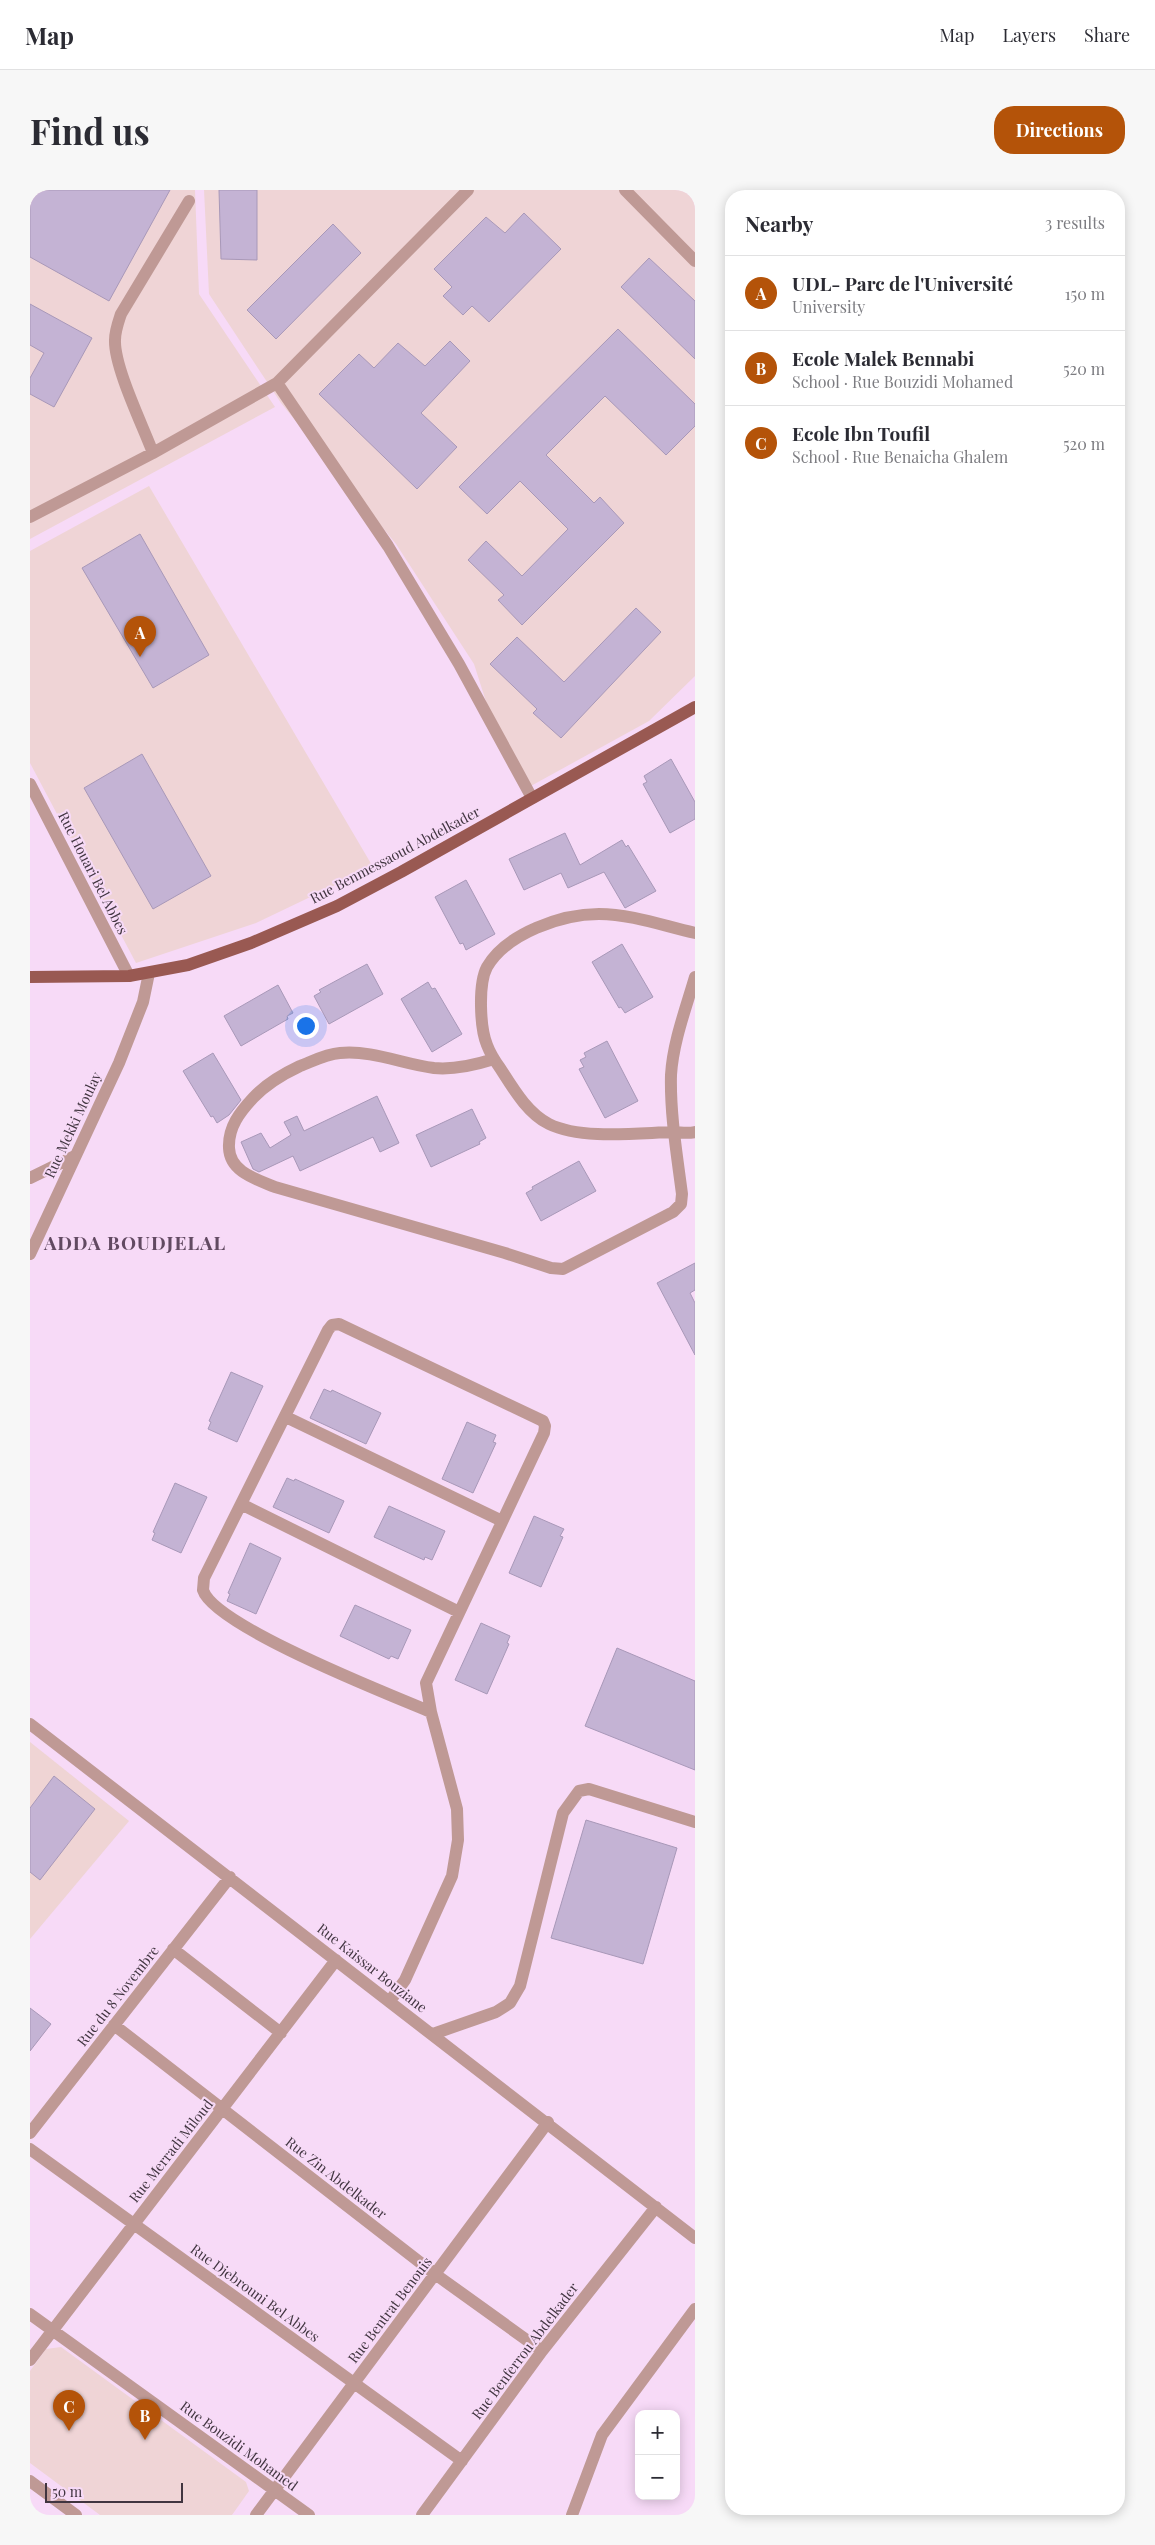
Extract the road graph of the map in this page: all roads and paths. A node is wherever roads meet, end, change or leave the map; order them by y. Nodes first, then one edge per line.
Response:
1 (468, 190) edge
2 (625, 190) edge
3 (189, 200) dead end
4 (695, 261) edge
5 (277, 383) junction
6 (153, 453) junction
7 (30, 517) edge
8 (695, 707) edge
9 (30, 784) edge
10 (532, 798) junction
11 (695, 933) edge
12 (148, 972) junction
13 (129, 976) junction
14 (30, 977) edge
15 (695, 977) edge
16 (494, 1059) junction
17 (674, 1132) junction
18 (695, 1132) edge
19 (76, 1156) junction
20 (30, 1178) edge
21 (30, 1254) edge
22 (286, 1417) junction
23 (241, 1504) junction
24 (502, 1521) junction
25 (459, 1612) junction
26 (431, 1712) junction
27 (30, 1724) edge
28 (695, 1822) edge
29 (230, 1878) junction
30 (173, 1950) junction
31 (336, 1960) junction
32 (390, 2001) junction
33 (114, 2025) junction
34 (281, 2033) junction
35 (433, 2034) junction
36 (223, 2109) junction
37 (548, 2122) junction
38 (30, 2134) edge
39 (30, 2149) edge
40 (656, 2207) junction
41 (133, 2224) junction
42 (695, 2238) edge
43 (435, 2274) junction
44 (695, 2309) edge
45 (30, 2314) edge
46 (53, 2330) junction
47 (542, 2351) junction
48 (30, 2360) edge
49 (354, 2384) junction
50 (462, 2462) junction
51 (30, 2481) edge
52 (274, 2490) junction
53 (76, 2515) edge
54 (256, 2515) edge
55 (309, 2515) edge
56 (422, 2515) edge
57 (572, 2515) edge

1 - 5 street
2 - 4 street
3 - 6 street
5 - 6 street
5 - 10 street
6 - 7 street
8 - 10 main road, Rue Benmessaoud Abdelkader
9 - 13 street, Rue Houari Bel Abbes
10 - 12 main road, Rue Benmessaoud Abdelkader
11 - 16 street
12 - 13 main road, Rue Benmessaoud Abdelkader
12 - 19 street, Rue Mekki Moulay
13 - 14 main road, Rue Benmessaoud Abdelkader
15 - 17 street
16 - 17 street
16 - 17 street
17 - 18 street
19 - 20 street
19 - 21 street, Rue Mekki Moulay
22 - 23 street
22 - 24 street
22 - 24 street
23 - 25 street
23 - 26 street
24 - 25 street
25 - 26 street
26 - 32 street
27 - 29 street, Rue Kaissar Bouziane
28 - 35 street
29 - 30 street, Rue du 8 Novembre
29 - 31 street, Rue Kaissar Bouziane
30 - 33 street, Rue du 8 Novembre
30 - 34 street
31 - 32 street, Rue Kaissar Bouziane
31 - 34 street, Rue Merradi Miloud
32 - 35 street, Rue Kaissar Bouziane
33 - 36 street, Rue Zin Abdelkader
33 - 38 street, Rue du 8 Novembre
34 - 36 street, Rue Merradi Miloud
35 - 37 street, Rue Kaissar Bouziane
36 - 41 street, Rue Merradi Miloud
36 - 43 street, Rue Zin Abdelkader
37 - 40 street, Rue Kaissar Bouziane
37 - 43 street, Rue Bentrat Benouis
39 - 41 street, Rue Djebrouni Bel Abbes
40 - 42 street, Rue Kaissar Bouziane
40 - 47 street, Rue Benferrou Abdelkader
41 - 46 street, Rue Merradi Miloud
41 - 49 street, Rue Djebrouni Bel Abbes
43 - 47 street, Rue Zin Abdelkader
43 - 49 street, Rue Bentrat Benouis
44 - 57 street
45 - 46 street, Rue Bouzidi Mohamed
46 - 48 street, Rue Merradi Miloud
46 - 52 street, Rue Bouzidi Mohamed
47 - 50 street, Rue Benferrou Abdelkader
49 - 50 street, Rue Djebrouni Bel Abbes
49 - 52 street, Rue Bentrat Benouis
50 - 56 street, Rue Benferrou Abdelkader
51 - 53 street
52 - 54 street, Rue Bentrat Benouis
52 - 55 street, Rue Bouzidi Mohamed

